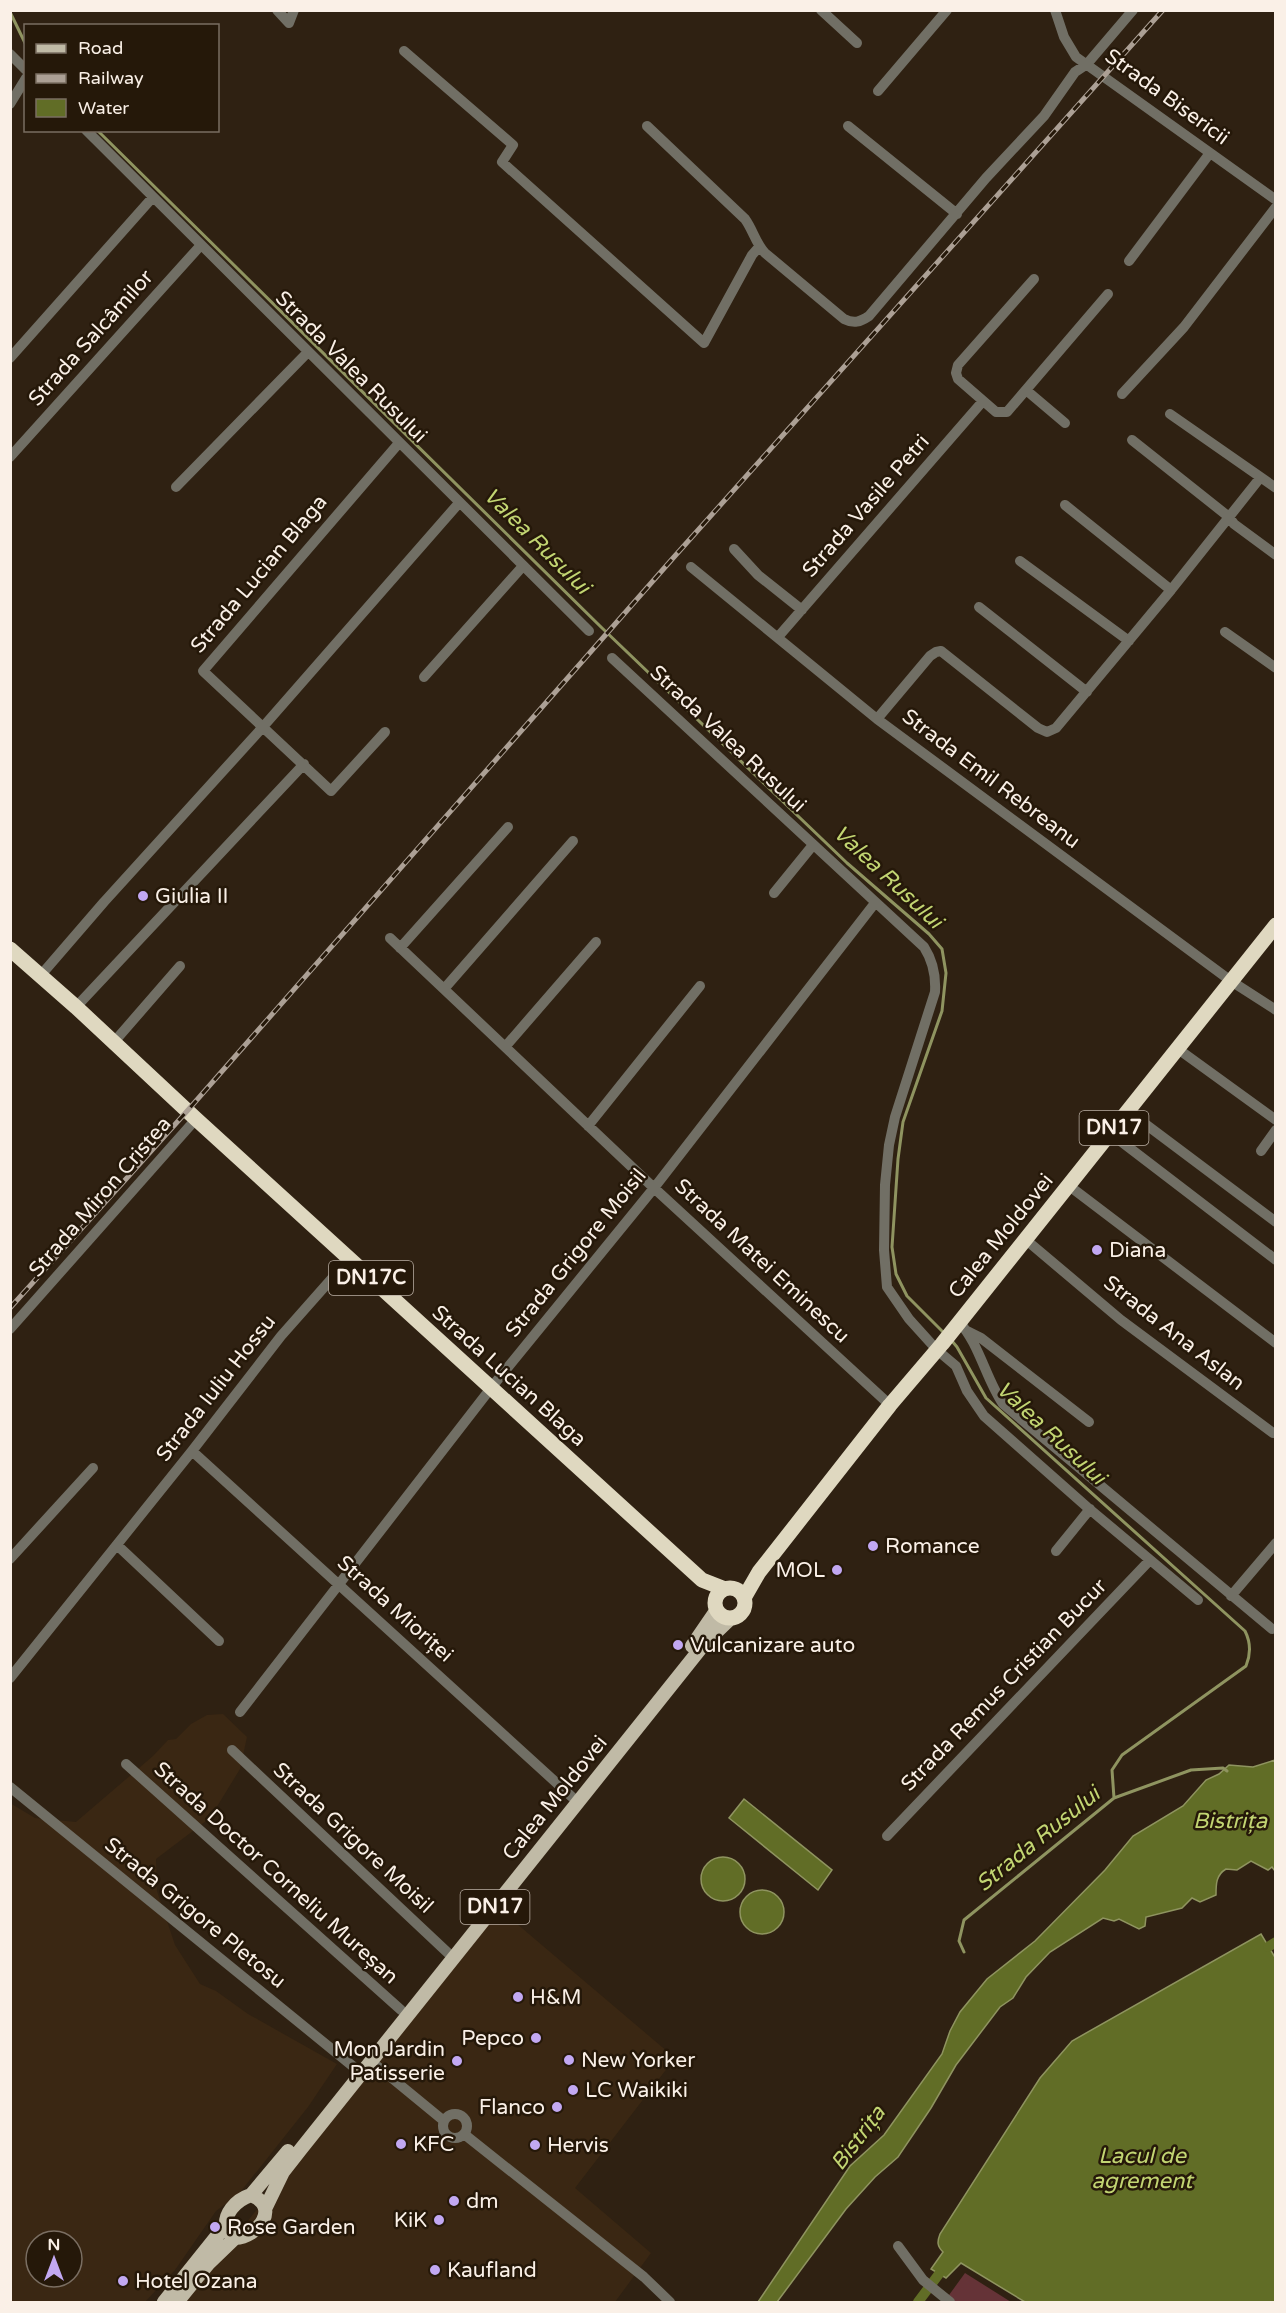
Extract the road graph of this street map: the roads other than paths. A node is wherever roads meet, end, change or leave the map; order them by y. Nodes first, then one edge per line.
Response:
1 (277, 10) edge
2 (294, 10) edge
3 (821, 10) edge
4 (947, 10) edge
5 (1055, 10) edge
6 (1134, 10) edge
7 (857, 43) dead end
8 (404, 51) dead end
9 (10, 54) edge
10 (1087, 64) junction
11 (24, 68) edge
12 (24, 81) edge
13 (878, 91) dead end
14 (10, 104) edge
15 (647, 126) dead end
16 (848, 126) dead end
17 (88, 132) edge
18 (1210, 153) junction
19 (153, 197) junction
20 (1275, 200) edge
21 (1275, 207) edge
22 (957, 214) junction
23 (201, 245) junction
24 (759, 247) junction
25 (1129, 261) dead end
26 (1034, 279) dead end
27 (1108, 294) dead end
28 (308, 352) junction
29 (10, 358) edge
30 (1026, 390) junction
31 (1122, 394) dead end
32 (983, 401) junction
33 (1170, 414) dead end
34 (1065, 423) dead end
35 (1132, 440) dead end
36 (399, 442) junction
37 (10, 457) edge
38 (1260, 478) junction
39 (176, 488) dead end
40 (1275, 488) edge
41 (459, 503) junction
42 (1065, 505) dead end
43 (1229, 517) junction
44 (735, 549) dead end
45 (1275, 555) edge
46 (1020, 561) dead end
47 (523, 566) junction
48 (692, 567) dead end
49 (1171, 590) junction
50 (979, 607) dead end
51 (802, 610) junction
52 (589, 631) dead end
53 (1225, 632) dead end
54 (778, 637) junction
55 (1129, 641) junction
56 (612, 658) dead end
57 (1275, 668) edge
58 (424, 677) dead end
59 (1087, 692) junction
60 (877, 719) junction
61 (262, 728) junction
62 (385, 732) dead end
63 (304, 764) junction
64 (508, 827) dead end
65 (573, 841) dead end
66 (813, 845) junction
67 (774, 893) dead end
68 (875, 903) junction
69 (1275, 926) edge
70 (390, 938) dead end
71 (596, 942) dead end
72 (400, 948) junction
73 (10, 949) edge
74 (180, 966) dead end
75 (41, 975) junction
76 (1231, 981) junction
77 (700, 986) dead end
78 (444, 989) junction
79 (76, 1006) junction
80 (1275, 1010) edge
81 (114, 1042) junction
82 (505, 1047) junction
83 (1178, 1048) junction
84 (1128, 1111) junction
85 (196, 1119) junction
86 (1275, 1119) edge
87 (588, 1126) junction
88 (1275, 1130) edge
89 (1110, 1133) junction
90 (1261, 1151) dead end
91 (1068, 1185) junction
92 (654, 1188) junction
93 (1275, 1222) edge
94 (1025, 1239) junction
95 (350, 1258) junction
96 (1275, 1260) edge
97 (959, 1328) junction
98 (10, 1329) edge
99 (1275, 1343) edge
100 (939, 1347) junction
101 (491, 1388) junction
102 (890, 1405) junction
103 (1089, 1422) dead end
104 (1273, 1433) dead end
105 (192, 1451) junction
106 (93, 1468) dead end
107 (1090, 1509) junction
108 (1275, 1543) edge
109 (117, 1545) junction
110 (1056, 1551) dead end
111 (10, 1559) edge
112 (1150, 1560) junction
113 (702, 1580) junction
114 (339, 1584) junction
115 (733, 1592) junction
116 (1231, 1596) junction
117 (1198, 1600) dead end
118 (715, 1606) junction
119 (730, 1619) junction
120 (1272, 1629) dead end
121 (219, 1641) dead end
122 (10, 1678) edge
123 (240, 1712) dead end
124 (232, 1750) dead end
125 (126, 1764) dead end
126 (10, 1787) edge
127 (572, 1797) junction
128 (886, 1836) dead end
129 (448, 1953) junction
130 (401, 2010) junction
131 (371, 2061) junction
132 (355, 2068) junction
133 (444, 2121) junction
134 (464, 2134) junction
135 (251, 2195) junction
136 (266, 2206) junction
137 (225, 2226) junction
138 (235, 2238) junction
139 (898, 2246) dead end
140 (164, 2302) edge
141 (177, 2302) edge
142 (670, 2302) edge
143 (950, 2302) edge

1 - 2 street
3 - 7 street
4 - 13 street
5 - 10 street, Strada Bisericii
6 - 10 street
8 - 24 street
9 - 11 street
10 - 18 street, Strada Bisericii
10 - 22 street
12 - 14 street
15 - 24 street
16 - 22 street
17 - 19 street, Strada Valea Rusului
18 - 20 street, Strada Bisericii
18 - 25 street
19 - 23 street, Strada Valea Rusului
19 - 29 street
21 - 31 street
22 - 24 street
23 - 28 street, Strada Valea Rusului
23 - 37 street, Strada Salcâmilor
26 - 32 street
27 - 30 street
28 - 36 street, Strada Valea Rusului
28 - 39 street
30 - 32 street
30 - 34 street
32 - 51 street, Strada Vasile Petri
33 - 38 street
35 - 43 street
36 - 41 street, Strada Valea Rusului
36 - 61 street, Strada Lucian Blaga
38 - 40 street
38 - 43 street
41 - 47 street, Strada Valea Rusului
41 - 61 street
42 - 49 street
43 - 45 street
43 - 49 street
44 - 51 street
46 - 55 street
47 - 52 street, Strada Valea Rusului
47 - 58 street
48 - 54 street, Strada Emil Rebreanu
49 - 55 street
50 - 59 street
51 - 54 street, Strada Vasile Petri
53 - 57 street
54 - 60 street, Strada Emil Rebreanu
55 - 59 street
56 - 66 street, Strada Valea Rusului
59 - 60 street
60 - 76 street, Strada Emil Rebreanu
61 - 63 street, Strada Lucian Blaga
61 - 75 street
62 - 63 street, Strada Lucian Blaga
63 - 79 street
64 - 72 street
65 - 78 street
66 - 67 street
66 - 68 street, Strada Valea Rusului
68 - 92 street, Strada Grigore Moisil
68 - 100 street, Strada Valea Rusului
69 - 76 highway, Calea Moldovei / DN17
70 - 72 street, Strada Matei Eminescu
71 - 82 street
72 - 78 street, Strada Matei Eminescu
73 - 75 highway, Strada Lucian Blaga / DN17C
74 - 81 street
75 - 79 highway, Strada Lucian Blaga / DN17C
76 - 80 street, Strada Emil Rebreanu
76 - 83 highway, Calea Moldovei / DN17
77 - 87 street
78 - 82 street, Strada Matei Eminescu
79 - 81 highway, Strada Lucian Blaga / DN17C
81 - 85 highway, Strada Lucian Blaga / DN17C
82 - 87 street, Strada Matei Eminescu
83 - 84 highway, Calea Moldovei / DN17
83 - 86 street
84 - 89 highway, Calea Moldovei / DN17
84 - 93 street
85 - 95 highway, Strada Lucian Blaga / DN17C
85 - 98 street, Strada Miron Cristea
87 - 92 street, Strada Matei Eminescu
88 - 90 street
89 - 91 highway, Calea Moldovei / DN17
89 - 96 street
91 - 94 highway, Calea Moldovei / DN17
91 - 99 street
92 - 101 street, Strada Grigore Moisil
92 - 102 street, Strada Matei Eminescu
94 - 97 highway, Calea Moldovei / DN17
94 - 104 street, Strada Ana Aslan
95 - 101 highway, Strada Lucian Blaga / DN17C
95 - 105 street, Strada Iuliu Hossu
97 - 100 highway, Calea Moldovei / DN17
97 - 103 street
97 - 116 street
100 - 102 highway, Calea Moldovei / DN17
100 - 107 street, Strada Valea Rusului
101 - 113 highway, Strada Lucian Blaga / DN17C
101 - 114 street, Strada Grigore Moisil
102 - 115 highway, Calea Moldovei / DN17
105 - 109 street, Strada Iuliu Hossu
105 - 114 street, Strada Mioriței
106 - 111 street
107 - 110 street
107 - 112 street, Strada Valea Rusului
108 - 116 street
109 - 121 street
109 - 122 street, Strada Iuliu Hossu
112 - 117 street, Strada Valea Rusului
112 - 128 street, Strada Remus Cristian Bucur
113 - 115 highway, Strada Lucian Blaga / DN17C
113 - 118 highway, Strada Lucian Blaga / DN17C
114 - 123 street, Strada Grigore Moisil
114 - 127 street, Strada Mioriței
115 - 118 highway, DN17
115 - 119 highway, DN17
116 - 120 street
118 - 119 highway
118 - 127 main road, Calea Moldovei / DN17
119 - 131 main road, Calea Moldovei / DN17
124 - 129 street, Strada Grigore Moisil
125 - 130 street, Strada Doctor Corneliu Mureșan
126 - 132 street, Strada Grigore Pletosu
127 - 129 main road, Calea Moldovei / DN17
129 - 130 main road, Calea Moldovei / DN17
130 - 132 main road, Calea Moldovei / DN17
131 - 133 street
131 - 136 main road, Calea Moldovei / DN17
132 - 135 main road, Calea Moldovei / DN17
133 - 134 street
133 - 134 street
134 - 142 street
135 - 136 main road
135 - 137 main road
136 - 138 main road
137 - 138 main road
137 - 140 main road
138 - 141 main road
139 - 143 street

